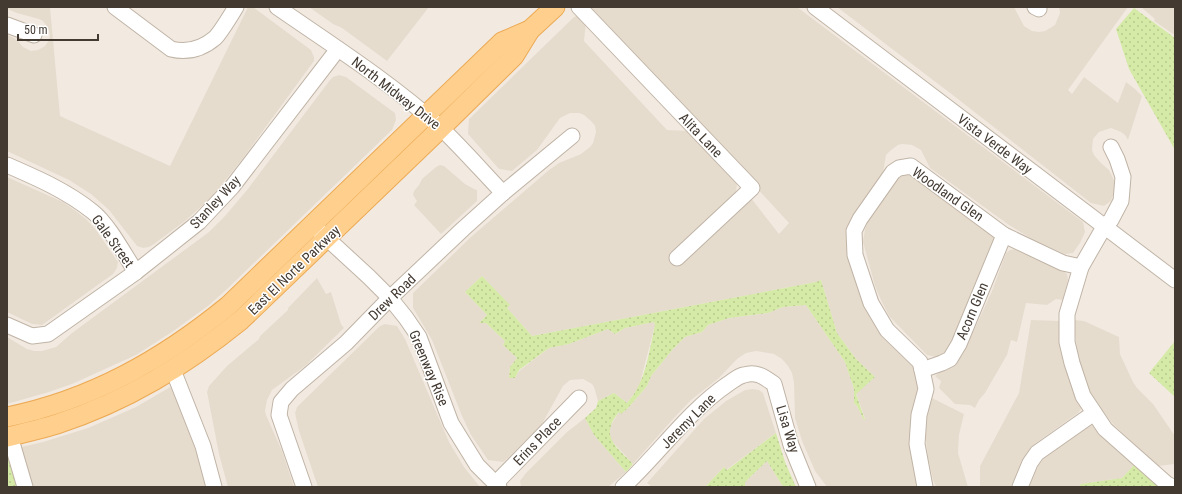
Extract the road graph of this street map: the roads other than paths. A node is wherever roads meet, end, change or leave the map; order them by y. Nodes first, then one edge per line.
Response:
1 (116, 7) edge
2 (236, 7) edge
3 (277, 7) edge
4 (555, 7) edge
5 (579, 7) edge
6 (815, 7) edge
7 (7, 25) edge
8 (530, 30) junction
9 (34, 35) dead end
10 (338, 49) junction
11 (425, 115) junction
12 (441, 128) junction
13 (572, 136) dead end
14 (1111, 148) dead end
15 (7, 165) edge
16 (503, 193) junction
17 (312, 225) junction
18 (1104, 227) junction
19 (1004, 235) junction
20 (327, 238) junction
21 (677, 258) dead end
22 (1081, 267) junction
23 (136, 272) junction
24 (1175, 280) edge
25 (390, 298) junction
26 (7, 325) edge
27 (173, 370) junction
28 (922, 370) junction
29 (762, 375) joint
30 (579, 398) dead end
31 (1094, 413) junction
32 (7, 417) edge
33 (8, 437) edge
34 (497, 486) edge
35 (25, 487) edge
36 (214, 487) edge
37 (304, 487) edge
38 (623, 487) edge
39 (808, 487) edge
40 (925, 487) edge
41 (1020, 487) edge
42 (1173, 487) edge

1 - 2 street
3 - 10 street, North Midway Drive
4 - 8 main road, East El Norte Parkway
5 - 21 street, Alita Lane
6 - 18 street, Vista Verde Way
7 - 9 street
8 - 11 main road, East El Norte Parkway
8 - 12 main road, East El Norte Parkway
10 - 11 street, North Midway Drive
10 - 23 street, Stanley Way
11 - 12 street, North Midway Drive
11 - 17 main road, East El Norte Parkway
12 - 16 street, North Midway Drive
12 - 20 main road, East El Norte Parkway
13 - 16 street, Drew Road
14 - 18 street
15 - 23 street, Gale Street
16 - 25 street, Drew Road
17 - 20 street, Greenway Rise
17 - 32 main road, East El Norte Parkway
18 - 22 street
18 - 24 street, Vista Verde Way
19 - 22 street, Woodland Glen
19 - 28 street, Acorn Glen
19 - 28 street, Woodland Glen
20 - 25 street, Greenway Rise
20 - 27 main road, East El Norte Parkway
22 - 31 street
23 - 26 street, Stanley Way
25 - 34 street, Greenway Rise
25 - 37 street, Drew Road
27 - 33 main road, East El Norte Parkway
27 - 36 street
28 - 40 street, Woodland Glen
29 - 38 street, Jeremy Lane
29 - 39 street, Lisa Way
30 - 34 street, Erins Place
31 - 41 street
31 - 42 street
33 - 35 street

